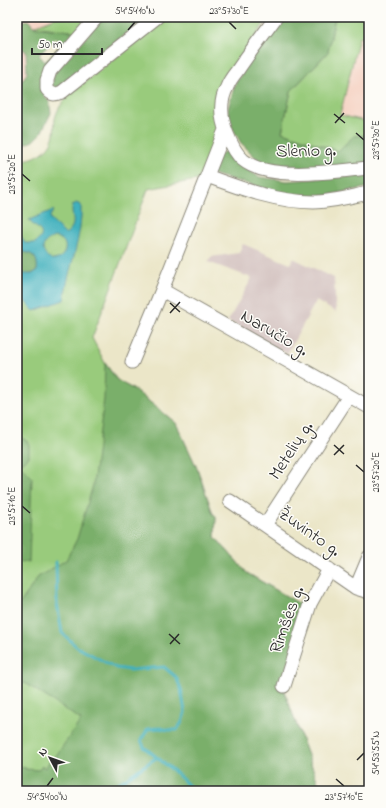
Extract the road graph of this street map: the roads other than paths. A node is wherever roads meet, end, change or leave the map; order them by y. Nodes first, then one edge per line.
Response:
1 (97, 17) edge
2 (157, 17) edge
3 (276, 17) edge
4 (226, 130) junction
5 (369, 168) edge
6 (207, 176) junction
7 (369, 193) edge
8 (162, 290) junction
9 (132, 362) dead end
10 (349, 396) junction
11 (369, 407) edge
12 (230, 501) dead end
13 (265, 525) junction
14 (369, 557) edge
15 (329, 569) junction
16 (356, 588) junction
17 (369, 592) edge
18 (284, 686) dead end

1 - 2 street
3 - 4 street, Slėnio g.
4 - 5 street, Slėnio g.
4 - 6 street
6 - 7 street
6 - 8 street
8 - 9 street
8 - 10 street, Naručio g.
10 - 11 street, Naručio g.
10 - 13 street, Metelių g.
12 - 13 street, Žuvinto g.
13 - 15 street, Žuvinto g.
14 - 16 street
15 - 16 street, Žuvinto g.
15 - 18 street, Rimšės g.
16 - 17 street, Žuvinto g.

